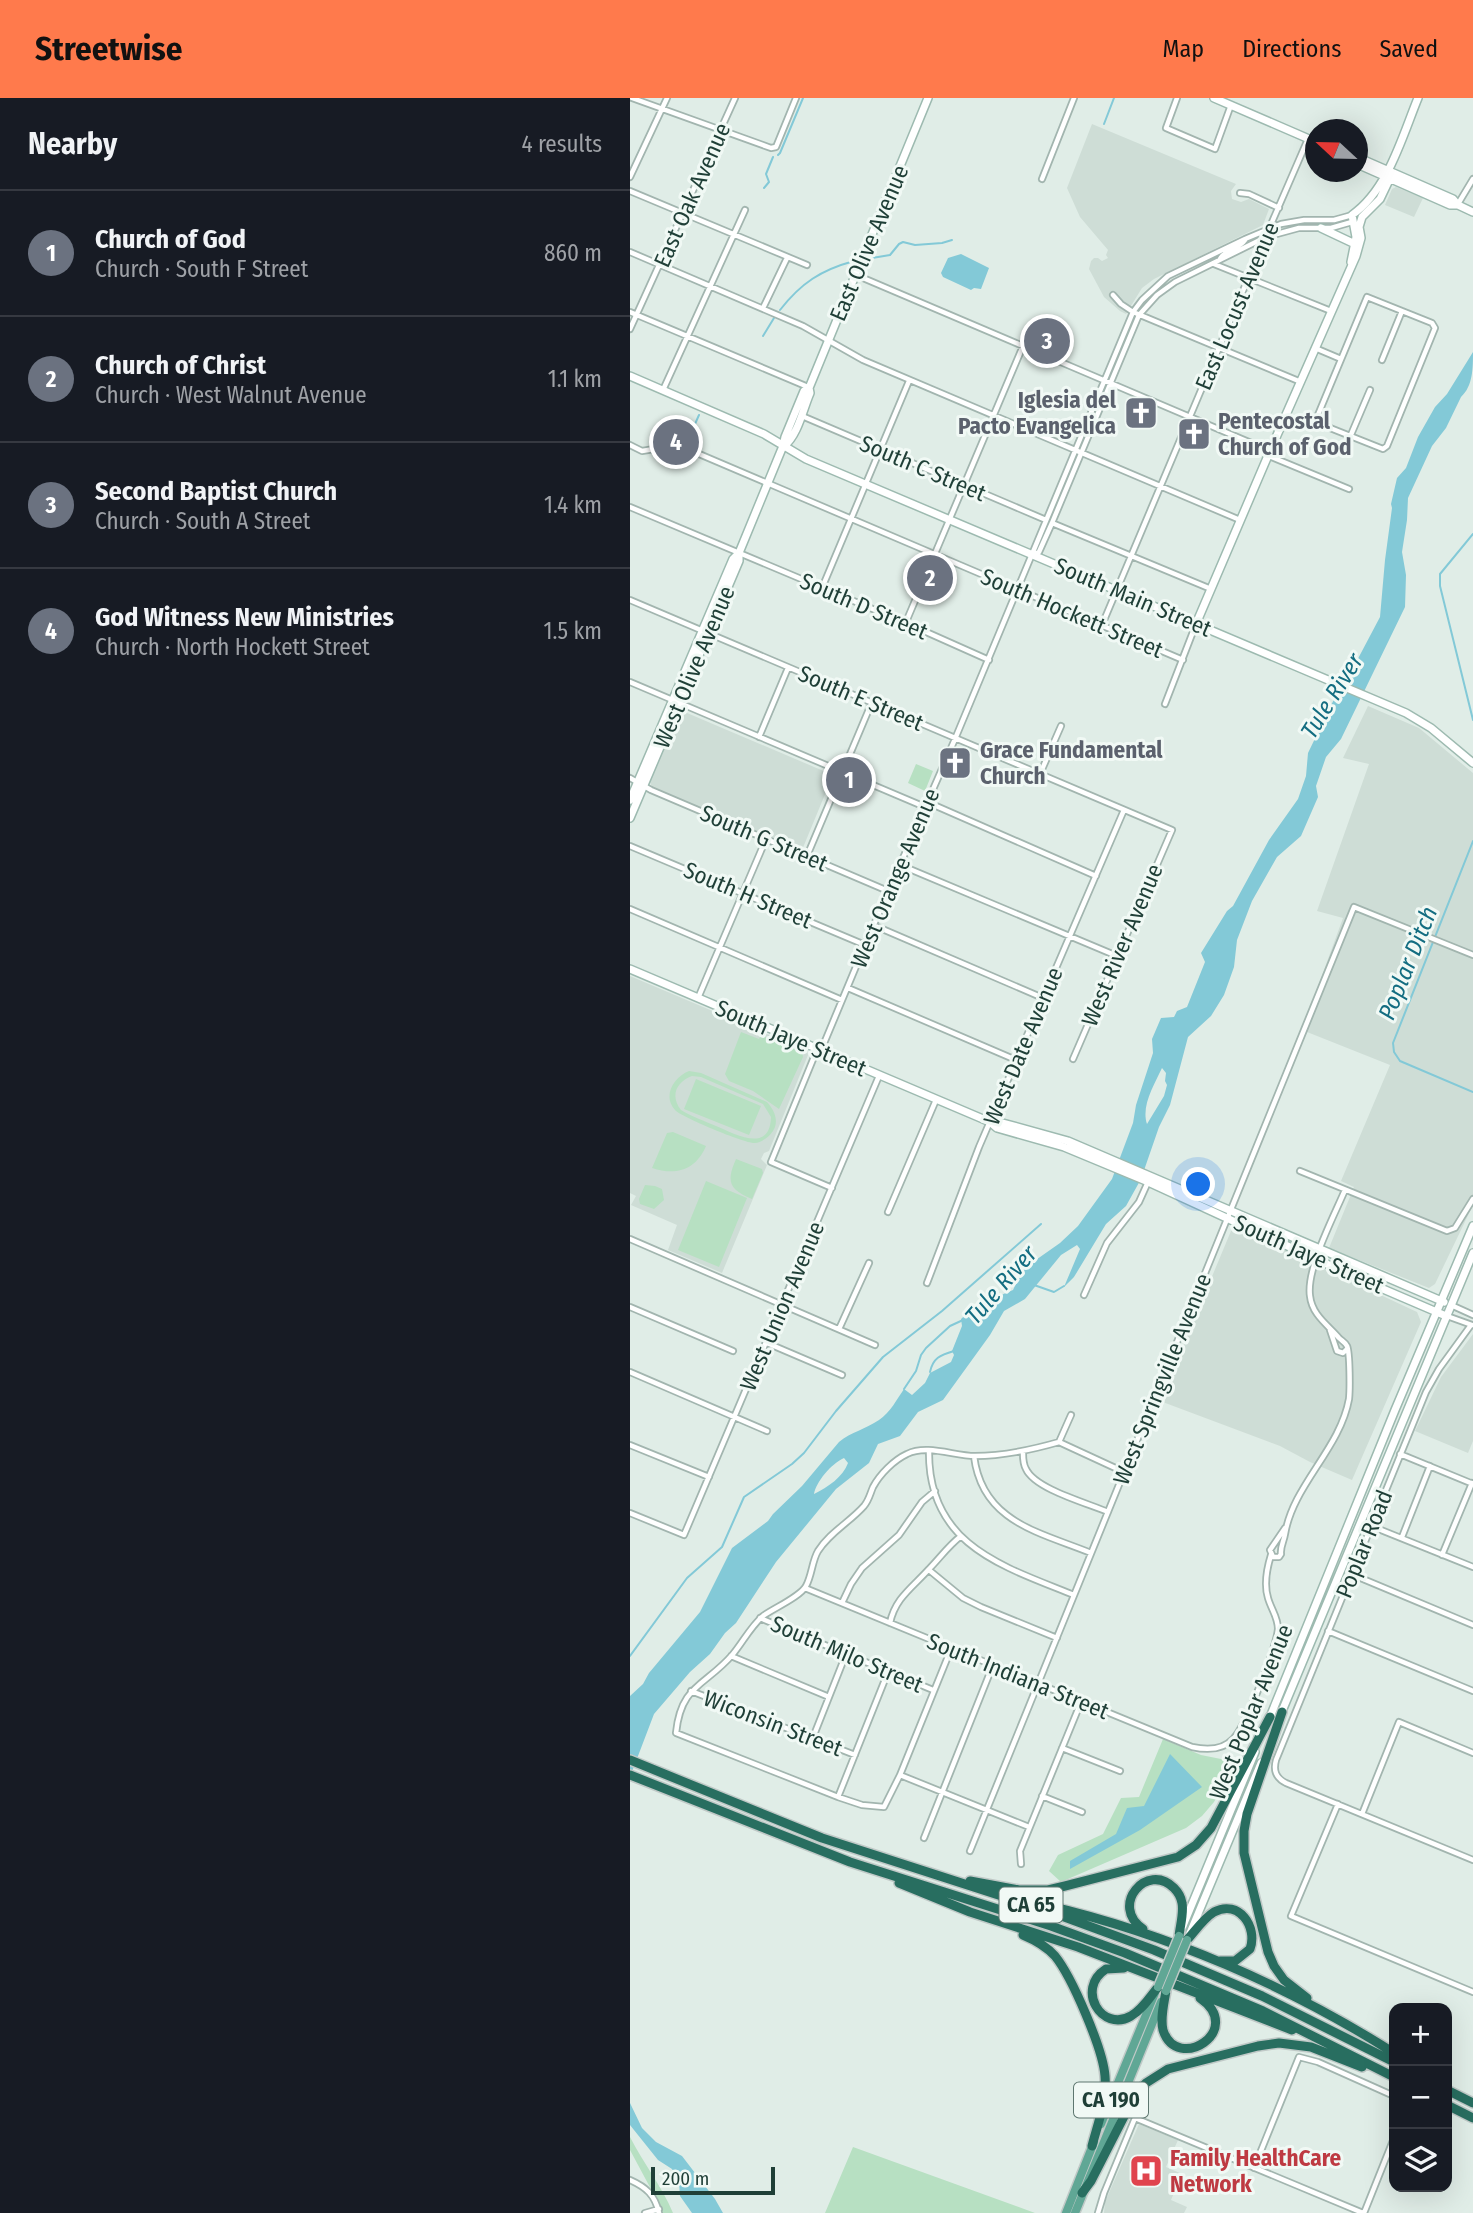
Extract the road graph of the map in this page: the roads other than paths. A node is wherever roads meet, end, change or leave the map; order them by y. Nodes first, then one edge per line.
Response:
1 (632, 98) edge
2 (667, 98) edge
3 (735, 98) edge
4 (796, 98) edge
5 (928, 98) edge
6 (1074, 98) edge
7 (1177, 98) edge
8 (1214, 98) edge
9 (1418, 98) edge
10 (1231, 105) junction
11 (663, 109) junction
12 (721, 131) junction
13 (1305, 136) edge
14 (1305, 154) edge
15 (1368, 163) edge
16 (1368, 168) edge
17 (1388, 174) junction
18 (630, 177) edge
19 (1042, 179) dead end
20 (1473, 179) edge
21 (630, 191) edge
22 (1240, 193) dead end
23 (1458, 205) junction
24 (1279, 208) junction
25 (745, 210) dead end
26 (1473, 212) edge
27 (682, 214) junction
28 (1355, 221) junction
29 (1321, 228) junction
30 (1269, 229) junction
31 (733, 234) junction
32 (1266, 237) junction
33 (1245, 239) junction
34 (1355, 244) junction
35 (630, 252) edge
36 (787, 258) junction
37 (1220, 260) junction
38 (1351, 263) junction
39 (660, 264) junction
40 (1213, 264) junction
41 (807, 265) dead end
42 (856, 275) junction
43 (1249, 278) junction
44 (711, 286) junction
45 (1113, 295) dead end
46 (763, 308) junction
47 (630, 312) edge
48 (1133, 312) junction
49 (1331, 312) junction
50 (1402, 312) junction
51 (637, 314) junction
52 (1139, 315) junction
53 (630, 329) edge
54 (687, 337) junction
55 (829, 340) junction
56 (1023, 346) junction
57 (1220, 347) junction
58 (1315, 348) junction
59 (1341, 359) junction
60 (1382, 360) dead end
61 (630, 376) edge
62 (909, 381) junction
63 (1107, 382) junction
64 (1302, 382) junction
65 (808, 388) junction
66 (663, 390) junction
67 (1370, 390) dead end
68 (801, 415) junction
69 (994, 415) junction
70 (1190, 417) junction
71 (661, 429) dead end
72 (1350, 437) junction
73 (630, 445) edge
74 (783, 446) junction
75 (1075, 449) junction
76 (655, 450) junction
77 (881, 450) junction
78 (1082, 452) junction
79 (1269, 453) junction
80 (768, 483) junction
81 (866, 484) junction
82 (964, 486) junction
83 (1161, 486) junction
84 (1349, 489) dead end
85 (630, 507) edge
86 (852, 520) junction
87 (949, 520) junction
88 (1046, 520) junction
89 (1240, 520) junction
90 (1052, 523) junction
91 (739, 553) junction
92 (935, 555) junction
93 (1033, 555) junction
94 (1131, 556) junction
95 (822, 588) junction
96 (1211, 589) junction
97 (1018, 590) junction
98 (1116, 590) junction
99 (630, 600) edge
100 (906, 623) junction
101 (1196, 624) junction
102 (1102, 625) junction
103 (705, 632) junction
104 (989, 660) junction
105 (1184, 660) junction
106 (788, 668) junction
107 (630, 682) edge
108 (676, 701) junction
109 (872, 702) junction
110 (1165, 704) dead end
111 (1061, 726) dead end
112 (658, 735) junction
113 (759, 737) junction
114 (955, 739) junction
115 (657, 755) junction
116 (1472, 762) edge
117 (843, 772) junction
118 (1040, 774) junction
119 (638, 783) edge
120 (630, 800) edge
121 (926, 804) junction
122 (1124, 810) junction
123 (630, 818) edge
124 (1172, 830) joint
125 (766, 839) junction
126 (630, 846) edge
127 (807, 856) junction
128 (900, 865) junction
129 (1096, 876) junction
130 (889, 891) junction
131 (742, 892) junction
132 (630, 909) edge
133 (873, 925) junction
134 (1070, 937) junction
135 (865, 945) junction
136 (720, 947) junction
137 (1473, 955) edge
138 (1117, 956) junction
139 (630, 969) edge
140 (848, 988) junction
141 (698, 998) junction
142 (1043, 998) junction
143 (842, 1000) junction
144 (819, 1049) junction
145 (1016, 1059) junction
146 (1073, 1059) dead end
147 (879, 1076) junction
148 (936, 1100) junction
149 (990, 1122) junction
150 (1300, 1171) dead end
151 (1148, 1179) junction
152 (832, 1188) junction
153 (1345, 1190) junction
154 (1473, 1199) edge
155 (888, 1212) dead end
156 (1229, 1214) junction
157 (1473, 1226) edge
158 (630, 1239) edge
159 (1321, 1250) junction
160 (1473, 1253) edge
161 (1317, 1259) junction
162 (869, 1263) dead end
163 (927, 1283) dead end
164 (1084, 1295) dead end
165 (1440, 1301) junction
166 (783, 1304) junction
167 (1451, 1305) junction
168 (630, 1307) edge
169 (1436, 1312) junction
170 (1473, 1315) edge
171 (1446, 1316) junction
172 (1472, 1325) edge
173 (839, 1329) junction
174 (1329, 1329) junction
175 (1342, 1342) junction
176 (767, 1343) junction
177 (874, 1345) dead end
178 (1336, 1345) junction
179 (1347, 1349) junction
180 (733, 1351) dead end
181 (1340, 1353) junction
182 (1349, 1369) junction
183 (630, 1372) edge
184 (842, 1375) dead end
185 (1071, 1415) dead end
186 (736, 1417) junction
187 (767, 1431) dead end
188 (1059, 1442) junction
189 (630, 1445) edge
190 (929, 1451) junction
191 (1023, 1452) junction
192 (1400, 1454) junction
193 (974, 1456) junction
194 (1430, 1466) junction
195 (1124, 1472) junction
196 (709, 1478) junction
197 (1472, 1483) edge
198 (935, 1491) junction
199 (1108, 1512) junction
200 (630, 1513) edge
201 (1371, 1526) junction
202 (1285, 1528) junction
203 (961, 1536) junction
204 (1402, 1537) junction
205 (1274, 1546) junction
206 (1280, 1549) junction
207 (1091, 1553) junction
208 (1271, 1555) junction
209 (1442, 1555) junction
210 (1277, 1557) junction
211 (1473, 1567) edge
212 (929, 1570) junction
213 (1268, 1572) junction
214 (1351, 1574) junction
215 (805, 1588) junction
216 (1074, 1595) junction
217 (842, 1603) junction
218 (760, 1618) junction
219 (890, 1623) junction
220 (1473, 1625) edge
221 (1328, 1631) junction
222 (1057, 1638) junction
223 (951, 1649) junction
224 (846, 1654) junction
225 (732, 1656) junction
226 (993, 1665) junction
227 (888, 1671) junction
228 (1038, 1684) junction
229 (933, 1690) junction
230 (1473, 1690) edge
231 (691, 1691) junction
232 (829, 1697) junction
233 (1081, 1702) junction
234 (1282, 1712) junction
235 (1270, 1717) junction
236 (811, 1740) junction
237 (1062, 1748) junction
238 (1473, 1753) edge
239 (855, 1755) junction
240 (630, 1760) edge
241 (1120, 1770) dead end
242 (630, 1775) edge
243 (900, 1775) junction
244 (942, 1792) junction
245 (1042, 1796) junction
246 (838, 1797) junction
247 (1338, 1804) junction
248 (987, 1810) junction
249 (1082, 1812) dead end
250 (1362, 1814) junction
251 (1029, 1828) junction
252 (924, 1838) dead end
253 (970, 1852) dead end
254 (1473, 1860) edge
255 (850, 1862) junction
256 (1021, 1864) dead end
257 (912, 1868) junction
258 (985, 1891) junction
259 (970, 1912) junction
260 (1153, 1936) junction
261 (1183, 1938) junction
262 (1209, 1959) junction
263 (1141, 1972) junction
264 (1162, 1989) junction
265 (1189, 1992) junction
266 (1473, 1992) edge
267 (1343, 2022) junction
268 (1336, 2047) junction
269 (1389, 2050) edge
270 (1389, 2059) edge
271 (1389, 2075) edge
272 (1389, 2076) edge
273 (1452, 2091) edge
274 (1389, 2094) edge
275 (1473, 2103) edge
276 (1452, 2108) edge
277 (1473, 2118) edge
278 (1092, 2146) junction
279 (1389, 2150) edge
280 (1254, 2168) junction
281 (630, 2180) edge
282 (1082, 2193) junction
283 (659, 2211) edge
284 (645, 2213) edge
285 (1066, 2213) edge
286 (1075, 2213) edge
287 (1098, 2213) edge
288 (1363, 2213) edge

1 - 11 street
2 - 11 street
3 - 12 street, East Oak Avenue
4 - 12 street
5 - 42 main road, East Olive Avenue
6 - 19 street
7 - 10 street
8 - 10 main road
9 - 17 main road
10 - 13 main road
11 - 12 street
11 - 18 street
12 - 27 street, East Oak Avenue
14 - 24 street, East Locust Avenue
15 - 17 main road
16 - 17 main road
17 - 23 main road
17 - 28 main road
17 - 28 main road
20 - 23 street
21 - 27 street
22 - 24 street
23 - 26 main road
24 - 30 street, East Locust Avenue
25 - 31 street
27 - 31 street
27 - 39 street, East Oak Avenue
28 - 29 street
28 - 30 street
28 - 34 main road
28 - 38 main road
29 - 32 street
29 - 34 main road
30 - 32 street, East Locust Avenue
30 - 33 street
31 - 36 street
31 - 44 street
32 - 37 street
32 - 43 street, East Locust Avenue
33 - 37 street
33 - 48 street
34 - 38 main road
35 - 39 street
36 - 41 street
36 - 46 street
37 - 40 street
38 - 49 main road
39 - 44 street
39 - 51 street, East Oak Avenue
40 - 43 street
40 - 52 street
42 - 55 main road, East Olive Avenue
42 - 56 street
43 - 49 street
43 - 57 street, East Locust Avenue
44 - 46 street
44 - 54 street
45 - 48 street
46 - 55 street
47 - 51 street
48 - 52 street
48 - 63 street
49 - 58 main road
50 - 59 street
50 - 60 street
50 - 72 street
51 - 53 street, East Oak Avenue
51 - 54 street
52 - 57 street
52 - 63 street
54 - 65 street
54 - 66 street
55 - 62 street
55 - 65 main road, East Olive Avenue
56 - 63 street
56 - 69 street
57 - 64 street
57 - 70 street, East Locust Avenue
58 - 59 street
58 - 64 main road
59 - 72 street
61 - 66 main road, South Main Street
62 - 69 street
62 - 77 street
63 - 70 street
63 - 75 street
63 - 78 street
64 - 79 main road
65 - 68 main road, East Olive Avenue
65 - 74 main road, East Olive Avenue
66 - 74 main road, South Main Street
67 - 72 street
68 - 74 main road, East Olive Avenue
68 - 77 street, South C Street
69 - 75 street
69 - 82 street
70 - 79 street
70 - 83 street, East Locust Avenue
71 - 76 street
73 - 76 street, South Hockett Street
74 - 80 main road, West Olive Avenue
74 - 81 main road, South Main Street
75 - 78 street
75 - 88 street
76 - 80 street, South Hockett Street
77 - 81 street
77 - 82 street, South C Street
78 - 83 street
78 - 90 street
79 - 84 street
79 - 89 main road
80 - 86 street, South Hockett Street
80 - 91 main road, West Olive Avenue
81 - 86 street
81 - 87 main road, South Main Street
82 - 87 street
82 - 88 street, South C Street
83 - 89 street
83 - 94 street, East Locust Avenue
85 - 91 street, South D Street
86 - 92 street, South Hockett Street
86 - 95 street
87 - 92 street
87 - 93 main road, South Main Street
88 - 93 street
89 - 96 main road
90 - 93 street
90 - 94 street
91 - 95 street, South D Street
91 - 103 main road, West Olive Avenue
92 - 97 street, South Hockett Street
92 - 100 street
93 - 97 street, West Orange Avenue
93 - 98 main road, South Main Street
94 - 96 street
94 - 98 street, East Locust Avenue
95 - 100 street, South D Street
96 - 101 main road
97 - 102 street, South Hockett Street
97 - 104 street, West Orange Avenue
98 - 101 main road, South Main Street
98 - 102 street, East Locust Avenue
99 - 103 street, South E Street
100 - 104 street, South D Street
101 - 105 street
101 - 116 main road, South Main Street
102 - 105 street, South Hockett Street
103 - 106 street, South E Street
103 - 108 main road, West Olive Avenue
104 - 114 street, West Orange Avenue
105 - 110 street
106 - 109 street, South E Street
106 - 113 street
107 - 108 street
108 - 112 main road, West Olive Avenue
108 - 113 street
108 - 115 main road, West Olive Avenue
109 - 114 street, South E Street
109 - 117 street
111 - 118 street
112 - 115 main road
112 - 119 main road, West Olive Avenue
113 - 117 street
114 - 118 street, South E Street
114 - 121 street, West Orange Avenue
115 - 119 main road, West Olive Avenue
117 - 121 street
117 - 127 street
118 - 122 street, South E Street
119 - 120 main road, West Olive Avenue
119 - 123 main road, West Olive Avenue
119 - 125 street, South G Street
121 - 128 street, West Orange Avenue
121 - 129 street
122 - 124 street, South E Street
122 - 129 street, West Date Avenue
124 - 138 street, West River Avenue
125 - 127 street, South G Street
125 - 131 street
126 - 131 street, South H Street
127 - 130 street, South G Street
128 - 130 street, West Orange Avenue
128 - 134 street
129 - 134 street, West Date Avenue
130 - 133 street, West Orange Avenue
131 - 135 street, South H Street
131 - 136 street
132 - 136 street
133 - 135 street, West Orange Avenue
133 - 142 street
134 - 138 street
134 - 142 street, West Date Avenue
135 - 140 street, West Orange Avenue
136 - 141 street
136 - 143 street
137 - 156 street, West Springville Avenue
138 - 146 street, West River Avenue
139 - 141 main road, South Jaye Street
140 - 143 street, West Orange Avenue
140 - 145 street
141 - 144 main road, South Jaye Street
142 - 145 street, West Date Avenue
143 - 144 street, West Orange Avenue
144 - 147 main road, South Jaye Street
144 - 152 street, West Orange Avenue
145 - 149 street, West Date Avenue
147 - 148 main road, South Jaye Street
147 - 152 street, West Union Avenue
148 - 149 main road, South Jaye Street
148 - 155 street
149 - 151 main road, South Jaye Street
149 - 163 street, West Date Avenue
150 - 153 street
151 - 156 main road, South Jaye Street
151 - 164 street
152 - 166 street, West Union Avenue
153 - 154 street
153 - 159 street
156 - 159 main road, South Jaye Street
156 - 161 main road, South Jaye Street
156 - 195 street, West Springville Avenue
157 - 165 main road, West Poplar Avenue / CA 190
158 - 166 street
159 - 161 street
159 - 165 main road, South Jaye Street
160 - 167 main road, West Poplar Avenue / CA 190
161 - 169 main road, South Jaye Street
161 - 174 street
162 - 173 street
165 - 167 main road, South Jaye Street
165 - 169 main road, West Poplar Avenue / CA 190
166 - 173 street
166 - 176 street, West Union Avenue
167 - 170 street, South Jaye Street
167 - 171 main road, West Poplar Avenue / CA 190
168 - 180 street
169 - 171 main road, South Jaye Street
169 - 235 main road, West Poplar Avenue / CA 190
171 - 172 street, South Jaye Street
171 - 234 main road, West Poplar Avenue / CA 190
172 - 192 street, Poplar Road
173 - 177 street
174 - 175 street
174 - 178 street
175 - 178 street
175 - 179 street
176 - 184 street
176 - 186 street, West Union Avenue
178 - 181 street
179 - 181 street
179 - 182 street
181 - 182 street
182 - 202 street
183 - 186 street
185 - 188 street
186 - 187 street
186 - 196 street, West Union Avenue
188 - 191 street
188 - 195 street
189 - 196 street
190 - 193 street
190 - 198 street
190 - 215 street
191 - 193 street
191 - 199 street
192 - 194 street
192 - 201 street, Poplar Road
193 - 207 street
194 - 197 street
194 - 204 street
195 - 199 street, West Springville Avenue
196 - 200 street, West Union Avenue
197 - 209 street
198 - 203 street
198 - 217 street
199 - 207 street, West Springville Avenue
201 - 204 street
201 - 214 street, Poplar Road
202 - 205 street
202 - 206 street
203 - 212 street
203 - 216 street
204 - 209 street
205 - 206 street
205 - 208 street
206 - 210 street
207 - 216 street, West Springville Avenue
208 - 210 street
208 - 213 street
209 - 211 street
210 - 213 street
212 - 219 street
212 - 222 street
213 - 233 street, South Indiana Street
214 - 220 street
214 - 221 street, Poplar Road
215 - 217 street, South Indiana Street
215 - 218 street
216 - 222 street, West Springville Avenue
217 - 219 street, South Indiana Street
218 - 224 street, South Milo Street
218 - 225 street
219 - 223 street, South Indiana Street
221 - 230 street
221 - 247 street, Poplar Road
222 - 228 street, West Springville Avenue
223 - 226 street, South Indiana Street
223 - 229 street
224 - 227 street, South Milo Street
224 - 232 street
225 - 231 street
225 - 232 street
226 - 228 street, South Indiana Street
226 - 244 street
227 - 229 street, South Milo Street
227 - 239 street
228 - 233 street, South Indiana Street
228 - 248 street, West Springville Avenue
229 - 243 street
231 - 236 street, Wiconsin Street
231 - 246 street
232 - 236 street
233 - 237 street
234 - 261 main road, West Poplar Avenue / CA 190
234 - 267 highway
235 - 257 highway
235 - 261 main road, West Poplar Avenue / CA 190
236 - 239 street, Wiconsin Street
237 - 241 street
237 - 245 street
238 - 250 street
239 - 246 street
240 - 257 highway, CA 65
242 - 255 highway, CA 65
243 - 244 street
243 - 246 street
244 - 248 street
244 - 252 street
245 - 249 street
245 - 251 street
247 - 250 street
247 - 266 street
248 - 251 street
248 - 253 street, West Springville Avenue
250 - 254 street
251 - 256 street
255 - 259 highway
255 - 268 highway, CA 65
257 - 258 highway, CA 65
258 - 260 highway
258 - 270 highway, CA 65
259 - 263 highway
259 - 278 highway
260 - 261 highway
260 - 262 highway
261 - 262 highway
261 - 264 main road, West Poplar Avenue / CA 190, bridge
262 - 267 highway
263 - 264 highway
263 - 265 highway
264 - 265 highway
264 - 278 main road, West Poplar Avenue / CA 190
264 - 282 main road, West Poplar Avenue / CA 190
265 - 268 highway
267 - 269 highway
268 - 271 highway, CA 65
272 - 282 highway
273 - 275 highway
274 - 280 street
276 - 277 highway
278 - 285 main road, West Poplar Avenue / CA 190
279 - 288 street
280 - 287 street
280 - 288 street
281 - 283 street
282 - 286 main road, West Poplar Avenue / CA 190
283 - 284 street

